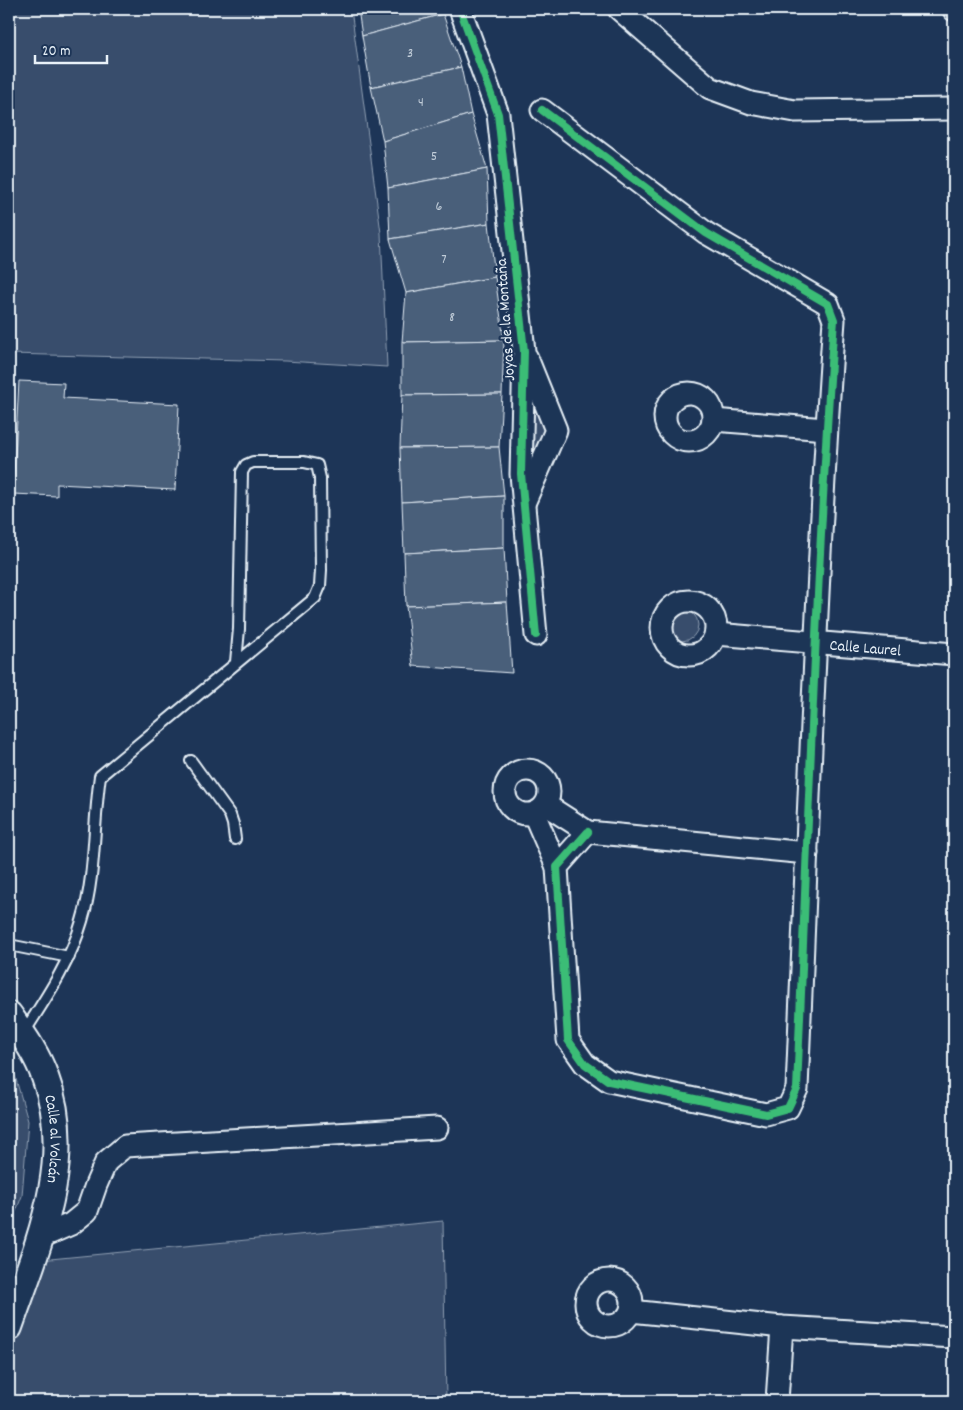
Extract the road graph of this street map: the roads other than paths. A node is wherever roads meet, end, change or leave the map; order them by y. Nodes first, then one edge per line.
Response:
1 (460, 9) edge
2 (619, 9) edge
3 (954, 109) edge
4 (542, 110) dead end
5 (524, 351) junction
6 (713, 420) dead end
7 (826, 429) junction
8 (524, 504) junction
9 (716, 634) dead end
10 (536, 635) dead end
11 (816, 643) junction
12 (954, 654) edge
13 (236, 662) junction
14 (191, 760) dead end
15 (588, 832) junction
16 (234, 839) dead end
17 (807, 853) junction
18 (557, 867) junction
19 (9, 945) edge
20 (69, 957) junction
21 (16, 1025) edge
22 (437, 1128) dead end
23 (41, 1237) junction
24 (631, 1311) dead end
25 (782, 1326) junction
26 (9, 1327) edge
27 (954, 1338) edge
28 (777, 1401) edge

1 - 5 street, Joyas de la Montaña
2 - 3 street
4 - 7 street
5 - 8 street, Joyas de la Montaña
5 - 8 street, Joyas de la Montaña
6 - 7 street
7 - 11 street
8 - 10 street, Joyas de la Montaña
9 - 11 street, Calle Laurel
11 - 12 street, Calle Laurel
11 - 17 street
13 - 13 lane
13 - 20 lane
14 - 16 lane
15 - 17 street
15 - 18 street
15 - 18 street
17 - 18 street
19 - 20 lane
20 - 21 lane
21 - 23 street, Calle al Volcán
22 - 23 street
23 - 26 street, Calle al Volcán
24 - 25 street
25 - 27 street
25 - 28 street

